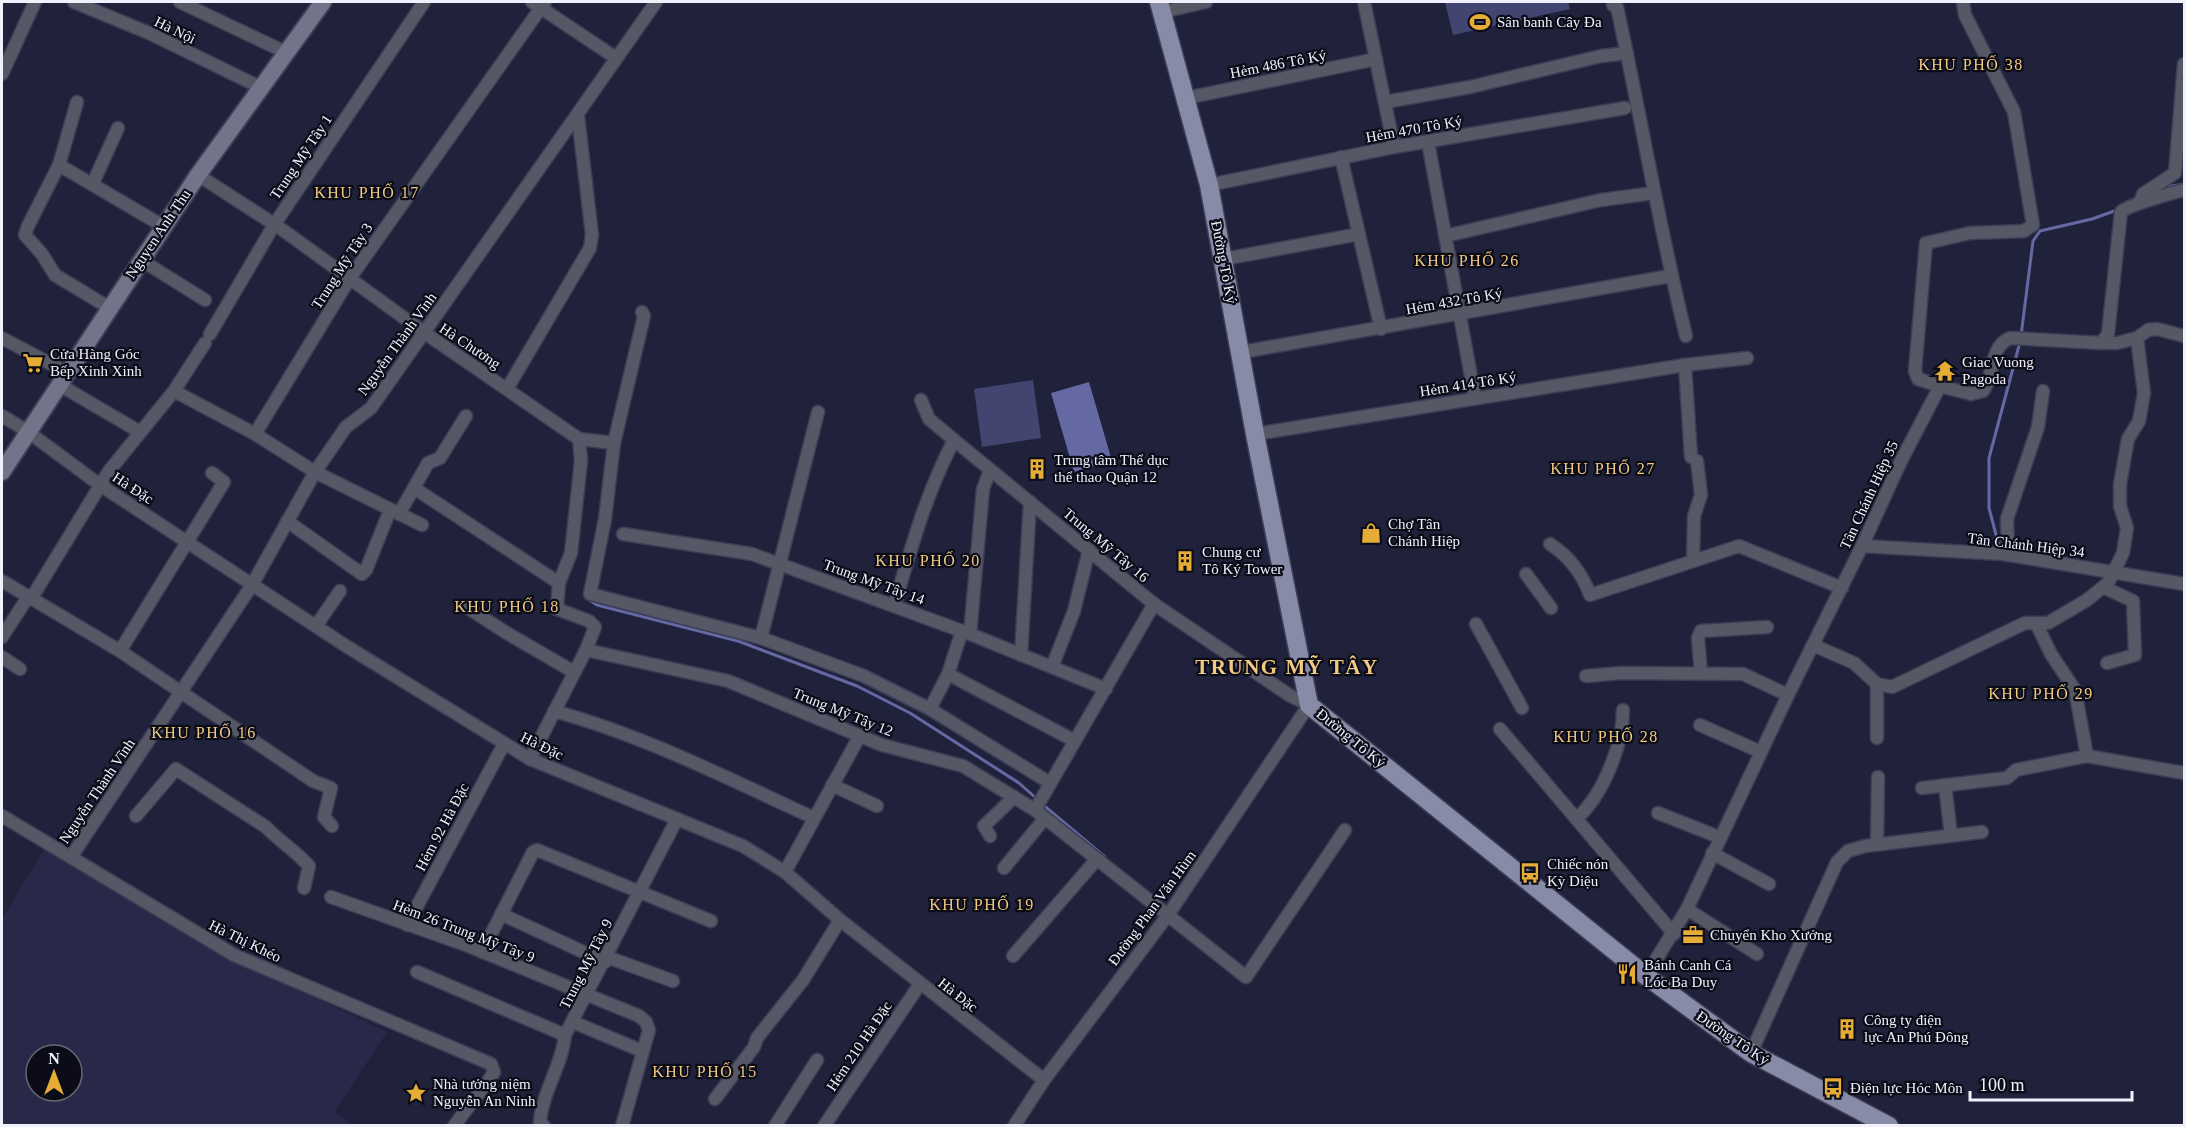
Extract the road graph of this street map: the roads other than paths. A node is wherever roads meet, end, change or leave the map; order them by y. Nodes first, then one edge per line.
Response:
1 (35, 2) edge
2 (74, 2) edge
3 (180, 2) edge
4 (323, 2) edge
5 (424, 2) edge
6 (656, 2) edge
7 (1206, 2) edge
8 (1364, 2) edge
9 (1963, 2) edge
10 (539, 4) edge
11 (1613, 5) dead end
12 (1160, 7) edge
13 (287, 53) junction
14 (1627, 53) junction
15 (616, 58) junction
16 (1376, 59) junction
17 (2184, 63) edge
18 (2, 74) edge
19 (262, 88) junction
20 (1186, 98) junction
21 (77, 102) dead end
22 (1385, 102) junction
23 (1625, 108) dead end
24 (578, 116) junction
25 (118, 128) dead end
26 (1428, 142) junction
27 (1394, 147) junction
28 (1341, 157) junction
29 (59, 165) junction
30 (198, 175) junction
31 (93, 183) junction
32 (1209, 185) junction
33 (2184, 190) edge
34 (1654, 193) junction
35 (2141, 198) junction
36 (274, 225) junction
37 (163, 226) junction
38 (1359, 234) junction
39 (1445, 236) junction
40 (1224, 259) junction
41 (141, 260) junction
42 (1670, 276) junction
43 (350, 278) junction
44 (205, 300) dead end
45 (108, 307) junction
46 (642, 312) dead end
47 (1459, 316) junction
48 (1381, 329) junction
49 (424, 333) junction
50 (1686, 336) dead end
51 (2184, 336) edge
52 (2, 338) edge
53 (2137, 338) junction
54 (2101, 343) junction
55 (1242, 352) junction
56 (1747, 358) dead end
57 (1685, 365) junction
58 (62, 378) junction
59 (1940, 386) junction
60 (507, 389) junction
61 (174, 391) junction
62 (2043, 391) dead end
63 (1475, 398) junction
64 (921, 400) dead end
65 (818, 412) dead end
66 (2, 416) edge
67 (466, 416) dead end
68 (27, 430) junction
69 (140, 432) junction
70 (255, 434) junction
71 (1255, 434) junction
72 (579, 439) junction
73 (954, 440) junction
74 (614, 443) junction
75 (990, 470) junction
76 (2, 472) edge
77 (315, 472) junction
78 (212, 473) dead end
79 (100, 485) junction
80 (414, 488) junction
81 (1030, 502) junction
82 (394, 512) junction
83 (287, 521) junction
84 (422, 525) dead end
85 (623, 534) dead end
86 (188, 542) junction
87 (1550, 544) dead end
88 (1862, 546) junction
89 (1089, 550) junction
90 (2008, 555) junction
91 (1693, 561) junction
92 (780, 563) junction
93 (2116, 572) junction
94 (1526, 574) dead end
95 (2, 581) edge
96 (559, 583) junction
97 (2184, 584) edge
98 (252, 585) junction
99 (1842, 588) junction
100 (2103, 588) junction
101 (339, 591) dead end
102 (29, 598) junction
103 (1154, 604) junction
104 (894, 606) junction
105 (468, 608) dead end
106 (1551, 608) dead end
107 (2036, 623) junction
108 (1476, 624) dead end
109 (316, 626) junction
110 (1767, 627) dead end
111 (966, 633) junction
112 (2, 637) edge
113 (761, 638) junction
114 (1813, 645) junction
115 (586, 650) junction
116 (120, 651) junction
117 (1021, 655) junction
118 (2, 657) edge
119 (2107, 663) dead end
120 (1052, 667) junction
121 (20, 669) dead end
122 (574, 672) junction
123 (948, 674) junction
124 (1701, 674) junction
125 (1586, 676) dead end
126 (1877, 684) junction
127 (1106, 688) junction
128 (179, 693) junction
129 (1788, 695) junction
130 (1309, 705) junction
131 (1522, 708) dead end
132 (930, 709) junction
133 (1623, 710) dead end
134 (554, 711) junction
135 (1700, 725) dead end
136 (1500, 729) dead end
137 (859, 736) junction
138 (1877, 738) dead end
139 (1075, 741) junction
140 (504, 744) junction
141 (1761, 752) junction
142 (2087, 756) junction
143 (530, 759) junction
144 (2184, 773) edge
145 (1878, 777) dead end
146 (1050, 783) junction
147 (832, 785) junction
148 (1945, 785) junction
149 (1922, 788) dead end
150 (1014, 797) junction
151 (1038, 804) junction
152 (877, 806) dead end
153 (1658, 813) dead end
154 (2, 816) edge
155 (136, 816) dead end
156 (814, 818) junction
157 (1045, 818) junction
158 (1577, 818) junction
159 (676, 819) junction
160 (332, 826) dead end
161 (1345, 830) dead end
162 (1982, 832) dead end
163 (990, 836) dead end
164 (1951, 836) junction
165 (1719, 837) junction
166 (1877, 844) junction
167 (1712, 853) junction
168 (71, 857) junction
169 (1097, 859) junction
170 (1004, 868) dead end
171 (786, 872) junction
172 (1769, 884) dead end
173 (304, 888) dead end
174 (639, 893) junction
175 (331, 897) dead end
176 (1687, 909) junction
177 (501, 914) junction
178 (1168, 915) junction
179 (840, 920) junction
180 (711, 921) dead end
181 (407, 924) junction
182 (1674, 934) junction
183 (482, 952) junction
184 (1757, 954) dead end
185 (1013, 956) dead end
186 (606, 959) junction
187 (417, 972) dead end
188 (1646, 976) junction
189 (673, 981) dead end
190 (920, 984) junction
191 (587, 995) junction
192 (573, 1022) junction
193 (565, 1035) junction
194 (642, 1051) junction
195 (1751, 1053) junction
196 (817, 1060) dead end
197 (1044, 1080) junction
198 (715, 1099) dead end
199 (454, 1125) edge
200 (544, 1125) edge
201 (622, 1125) edge
202 (774, 1125) edge
203 (824, 1125) edge
204 (1014, 1125) edge
205 (1889, 1125) edge

1 - 18 street
2 - 19 street, Hà Nội
3 - 13 street
4 - 13 main road, Nguyen Anh Thu
5 - 36 street, Trung Mỹ Tây 1
6 - 15 street, Nguyễn Thành Vĩnh
7 - 12 street
8 - 16 street
9 - 59 street
10 - 15 street
10 - 43 street, Trung Mỹ Tây 3
11 - 14 street
12 - 20 main road, Đường Tô Ký
13 - 19 main road, Nguyen Anh Thu
14 - 22 street
14 - 34 street
15 - 24 street, Nguyễn Thành Vĩnh
16 - 20 street, Hẻm 486 Tô Ký
16 - 22 street
17 - 35 street
19 - 30 main road, Nguyen Anh Thu
20 - 32 main road, Đường Tô Ký
21 - 29 street
22 - 27 street
23 - 26 street, Hẻm 470 Tô Ký
24 - 49 street, Nguyễn Thành Vĩnh
24 - 60 street
25 - 31 street
26 - 27 street, Hẻm 470 Tô Ký
26 - 39 street
27 - 28 street, Hẻm 470 Tô Ký
28 - 32 street, Hẻm 470 Tô Ký
28 - 38 street
29 - 31 street
29 - 45 street
30 - 36 street, Hà Chương
30 - 37 main road, Nguyen Anh Thu
31 - 37 street
32 - 40 main road, Đường Tô Ký
33 - 35 street
34 - 39 street
34 - 42 street
35 - 54 street
36 - 43 street, Hà Chương
36 - 61 street, Trung Mỹ Tây 1
37 - 41 main road, Nguyen Anh Thu
38 - 40 street
38 - 48 street
39 - 47 street
40 - 55 main road, Đường Tô Ký
41 - 44 street
41 - 45 main road, Nguyen Anh Thu
42 - 47 street, Hẻm 432 Tô Ký
42 - 50 street
43 - 49 street, Hà Chương
43 - 70 street, Trung Mỹ Tây 3
45 - 58 main road, Nguyen Anh Thu
46 - 74 street
47 - 48 street, Hẻm 432 Tô Ký
47 - 63 street
48 - 55 street, Hẻm 432 Tô Ký
49 - 60 street, Hà Chương
49 - 77 street, Nguyễn Thành Vĩnh
51 - 53 street
52 - 58 street
53 - 54 street
53 - 93 street
54 - 59 street
55 - 71 main road, Đường Tô Ký
56 - 57 street, Hẻm 414 Tô Ký
57 - 63 street, Hẻm 414 Tô Ký
57 - 91 street
58 - 68 main road, Nguyen Anh Thu
58 - 69 street
59 - 88 street, Tân Chánh Hiệp 35
60 - 72 street, Hà Chương
61 - 69 street, Trung Mỹ Tây 1
61 - 70 street
62 - 90 street
63 - 71 street, Hẻm 414 Tô Ký
64 - 73 street, Trung Mỹ Tây 16
65 - 92 street
66 - 68 street, Hà Đặc
67 - 80 street
68 - 76 main road, Nguyen Anh Thu
68 - 79 street, Hà Đặc
69 - 79 street, Trung Mỹ Tây 1
70 - 77 street
71 - 130 main road, Đường Tô Ký
72 - 74 street, Hà Chương
72 - 96 street
73 - 75 street, Trung Mỹ Tây 16
73 - 104 street
74 - 113 street
75 - 81 street, Trung Mỹ Tây 16
75 - 111 street
77 - 82 street
77 - 83 street, Nguyễn Thành Vĩnh
78 - 86 street
79 - 86 street, Hà Đặc
79 - 102 street, Trung Mỹ Tây 1
80 - 82 street
80 - 96 street
81 - 89 street, Trung Mỹ Tây 16
81 - 117 street
82 - 83 street
82 - 84 street
83 - 98 street, Nguyễn Thành Vĩnh
85 - 92 street, Trung Mỹ Tây 14
86 - 98 street, Hà Đặc
86 - 116 street
87 - 91 street
88 - 90 street, Tân Chánh Hiệp 34
88 - 99 street, Tân Chánh Hiệp 35
89 - 103 street, Trung Mỹ Tây 16
89 - 120 street
90 - 93 street, Tân Chánh Hiệp 34
91 - 99 street
92 - 104 street, Trung Mỹ Tây 14
92 - 113 street
93 - 97 street, Tân Chánh Hiệp 34
93 - 100 street
94 - 106 street
95 - 102 street
96 - 115 street
98 - 109 street, Hà Đặc
98 - 128 street, Nguyễn Thành Vĩnh
99 - 114 street, Tân Chánh Hiệp 35
100 - 107 street
100 - 119 street
101 - 109 street
102 - 112 street, Trung Mỹ Tây 1
102 - 116 street
103 - 127 street
103 - 130 street, Trung Mỹ Tây 16
104 - 111 street, Trung Mỹ Tây 14
105 - 122 street
107 - 126 street
107 - 142 street
108 - 131 street
109 - 140 street, Hà Đặc
110 - 124 street
111 - 117 street, Trung Mỹ Tây 14
111 - 123 street
113 - 132 street
114 - 126 street
114 - 129 street, Tân Chánh Hiệp 35
115 - 122 street
115 - 137 street, Trung Mỹ Tây 12
116 - 128 street
117 - 120 street, Trung Mỹ Tây 14
118 - 121 street
120 - 127 street, Trung Mỹ Tây 14
122 - 134 street
123 - 132 street
123 - 139 street
124 - 125 street
124 - 129 street
126 - 138 street
127 - 139 street
128 - 160 street
128 - 168 street, Nguyễn Thành Vĩnh
129 - 141 street, Tân Chánh Hiệp 35
130 - 178 street, Đường Phan Văn Hùm
130 - 188 main road, Đường Tô Ký
132 - 146 street
133 - 158 street
134 - 143 street
134 - 156 street
135 - 141 street
136 - 158 street
137 - 147 street
137 - 150 street, Trung Mỹ Tây 12
139 - 146 street
140 - 143 street, Hà Đặc
140 - 181 street, Hẻm 92 Hà Đặc
141 - 165 street, Tân Chánh Hiệp 35
142 - 144 street
142 - 148 street
143 - 159 street, Hà Đặc
145 - 166 street
146 - 151 street
147 - 152 street
147 - 156 street
148 - 149 street
148 - 164 street
150 - 151 street, Trung Mỹ Tây 12
150 - 163 street
151 - 157 street, Trung Mỹ Tây 12
153 - 165 street
154 - 168 street, Hà Thị Khéo
155 - 173 street
156 - 171 street
157 - 169 street, Trung Mỹ Tây 12
157 - 170 street
158 - 182 street
159 - 171 street, Hà Đặc
159 - 174 street, Trung Mỹ Tây 9
161 - 178 street, Trung Mỹ Tây 12
162 - 164 street
164 - 166 street
165 - 167 street, Tân Chánh Hiệp 35
166 - 195 street
167 - 172 street
167 - 176 street, Tân Chánh Hiệp 35
168 - 199 street, Hà Thị Khéo
169 - 178 street, Trung Mỹ Tây 12
169 - 185 street
171 - 179 street, Hà Đặc
174 - 177 street
174 - 180 street
174 - 186 street, Trung Mỹ Tây 9
175 - 181 street, Hẻm 26 Trung Mỹ Tây 9
176 - 182 street, Tân Chánh Hiệp 35
176 - 184 street
177 - 183 street
177 - 186 street
178 - 197 street, Đường Phan Văn Hùm
179 - 190 street, Hà Đặc
179 - 198 street
181 - 183 street, Hẻm 26 Trung Mỹ Tây 9
182 - 188 street, Tân Chánh Hiệp 35
183 - 191 street, Hẻm 26 Trung Mỹ Tây 9
186 - 189 street
186 - 191 street, Trung Mỹ Tây 9
187 - 193 street
188 - 195 main road, Đường Tô Ký
190 - 197 street, Hà Đặc
190 - 203 street, Hẻm 210 Hà Đặc
191 - 192 street, Trung Mỹ Tây 9
191 - 194 street, Hẻm 26 Trung Mỹ Tây 9
192 - 193 street, Trung Mỹ Tây 9
192 - 194 street
193 - 200 street, Trung Mỹ Tây 9
194 - 201 street
195 - 205 main road, Đường Tô Ký
196 - 202 street, Hẻm 210 Hà Đặc
197 - 204 street, Đường Phan Văn Hùm

